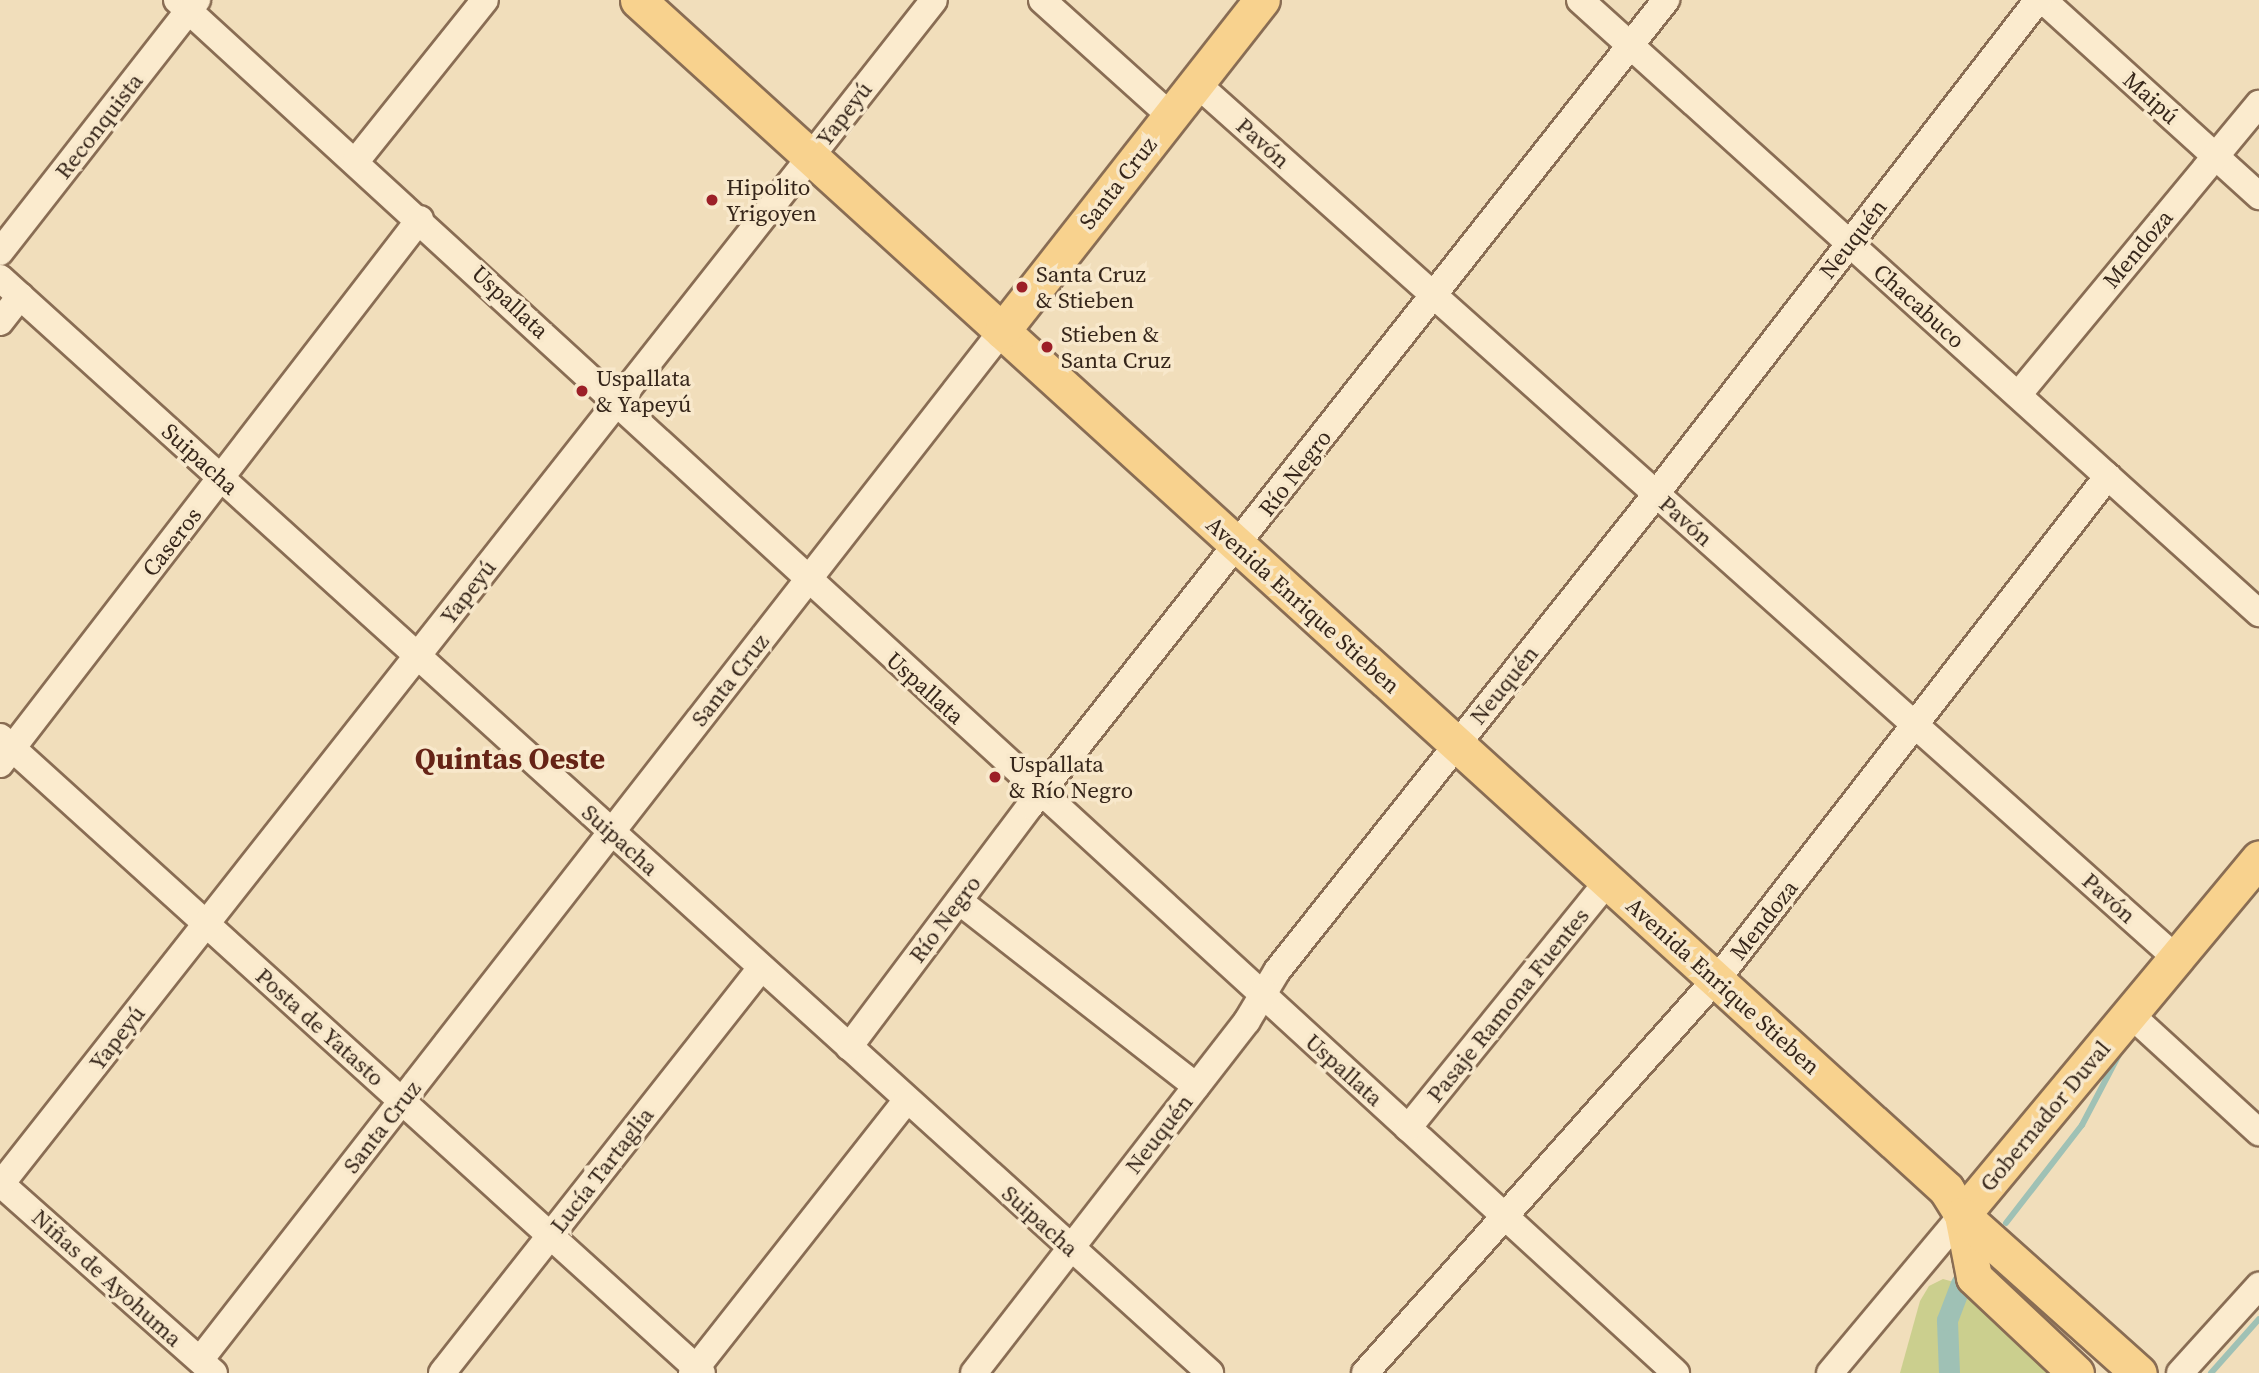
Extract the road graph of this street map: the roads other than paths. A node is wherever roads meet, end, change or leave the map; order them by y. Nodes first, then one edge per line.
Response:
1 (485, 0) edge
2 (638, 0) edge
3 (933, 0) edge
4 (1042, 0) edge
5 (1262, 0) edge
6 (1580, 0) edge
7 (1666, 0) edge
8 (2041, 0) edge
9 (188, 4) edge
10 (1630, 46) junction
11 (1196, 83) junction
12 (2259, 104) edge
13 (1171, 116) junction
14 (2216, 156) junction
15 (810, 157) junction
16 (356, 162) junction
17 (2259, 196) edge
18 (420, 219) junction
19 (1850, 243) junction
20 (0, 252) edge
21 (0, 278) edge
22 (20, 296) junction
23 (1435, 296) junction
24 (0, 322) edge
25 (1002, 331) junction
26 (2018, 395) junction
27 (617, 403) junction
28 (2108, 476) junction
29 (220, 478) junction
30 (1656, 494) junction
31 (1237, 545) junction
32 (807, 580) junction
33 (2259, 613) edge
34 (417, 656) junction
35 (1915, 725) junction
36 (1457, 744) junction
37 (4, 749) edge
38 (1040, 793) junction
39 (611, 832) junction
40 (2257, 865) edge
41 (1608, 881) junction
42 (959, 901) junction
43 (207, 924) junction
44 (2176, 958) junction
45 (761, 968) junction
46 (1716, 980) junction
47 (1262, 995) junction
48 (2130, 1014) junction
49 (849, 1047) junction
50 (1196, 1086) junction
51 (907, 1100) junction
52 (402, 1101) junction
53 (1408, 1128) junction
54 (2259, 1132) edge
55 (1, 1184) edge
56 (1962, 1215) junction
57 (1505, 1217) junction
58 (551, 1236) junction
59 (1070, 1248) junction
60 (2259, 1286) edge
61 (207, 1367) edge
62 (697, 1371) edge
63 (442, 1373) edge
64 (974, 1373) edge
65 (1210, 1373) edge
66 (1365, 1373) edge
67 (1676, 1373) edge
68 (1830, 1373) edge
69 (2076, 1373) edge
70 (2139, 1373) edge
71 (2180, 1373) edge

1 - 16 street
2 - 15 main road, Avenida Enrique Stieben
3 - 15 street, Yapeyú
4 - 13 street
5 - 11 main road, Santa Cruz
6 - 10 street, Chacabuco
7 - 10 street, Río Negro
8 - 14 street, Maipú
8 - 19 street, Neuquén
9 - 16 street, Uspallata
9 - 20 street, Reconquista
10 - 19 street, Chacabuco
10 - 23 street, Río Negro
11 - 13 main road, Santa Cruz
11 - 23 street, Pavón
12 - 14 street, Mendoza
13 - 25 main road, Santa Cruz
14 - 17 street, Maipú
14 - 26 street, Mendoza
15 - 25 main road, Avenida Enrique Stieben
15 - 27 street, Yapeyú
16 - 18 street, Uspallata
18 - 27 street, Uspallata
18 - 29 street, Caseros
19 - 26 street, Chacabuco
19 - 30 street, Neuquén
21 - 22 street, Suipacha
22 - 24 street
22 - 29 street, Suipacha
23 - 30 street, Pavón
23 - 31 street, Río Negro
25 - 31 main road, Avenida Enrique Stieben
25 - 32 street, Santa Cruz
26 - 28 street, Chacabuco
27 - 32 street, Uspallata
27 - 34 street, Yapeyú
28 - 33 street, Chacabuco
28 - 35 street, Mendoza
29 - 34 street, Suipacha
29 - 37 street, Caseros
30 - 35 street, Pavón
30 - 36 street, Neuquén
31 - 36 main road, Avenida Enrique Stieben
31 - 38 street, Río Negro
32 - 38 street, Uspallata
32 - 39 street, Santa Cruz
34 - 39 street, Suipacha
34 - 43 street, Yapeyú
35 - 44 street, Pavón
35 - 46 street, Mendoza
36 - 41 main road, Avenida Enrique Stieben
36 - 47 street, Neuquén
37 - 43 street, Posta de Yatasto
38 - 42 street, Río Negro
38 - 47 street, Uspallata
39 - 45 street, Suipacha
39 - 52 street, Santa Cruz
40 - 44 main road, Gobernador Duval
41 - 46 main road, Avenida Enrique Stieben
41 - 53 street, Pasaje Ramona Fuentes
42 - 49 street, Río Negro
42 - 50 street
43 - 52 street, Posta de Yatasto
43 - 55 street, Yapeyú
44 - 48 main road, Gobernador Duval
45 - 49 street, Suipacha
45 - 58 street, Lucía Tartaglia
46 - 56 main road, Avenida Enrique Stieben
46 - 57 street, Mendoza
47 - 50 street, Neuquén
47 - 53 street, Uspallata
48 - 54 street
48 - 56 main road, Gobernador Duval
49 - 51 street, Suipacha
50 - 59 street, Neuquén
51 - 59 street, Suipacha
51 - 62 street
52 - 58 street, Posta de Yatasto
52 - 61 street, Santa Cruz
53 - 57 street, Uspallata
55 - 61 street, Niñas de Ayohuma
56 - 68 street, Gobernador Duval
56 - 69 main road, Avenida Enrique Stieben
56 - 70 main road, Avenida Enrique Stieben
57 - 66 street, Mendoza
57 - 67 street, Uspallata
58 - 62 street, Posta de Yatasto
58 - 63 street, Lucía Tartaglia
59 - 64 street, Neuquén
59 - 65 street, Suipacha
60 - 71 street

